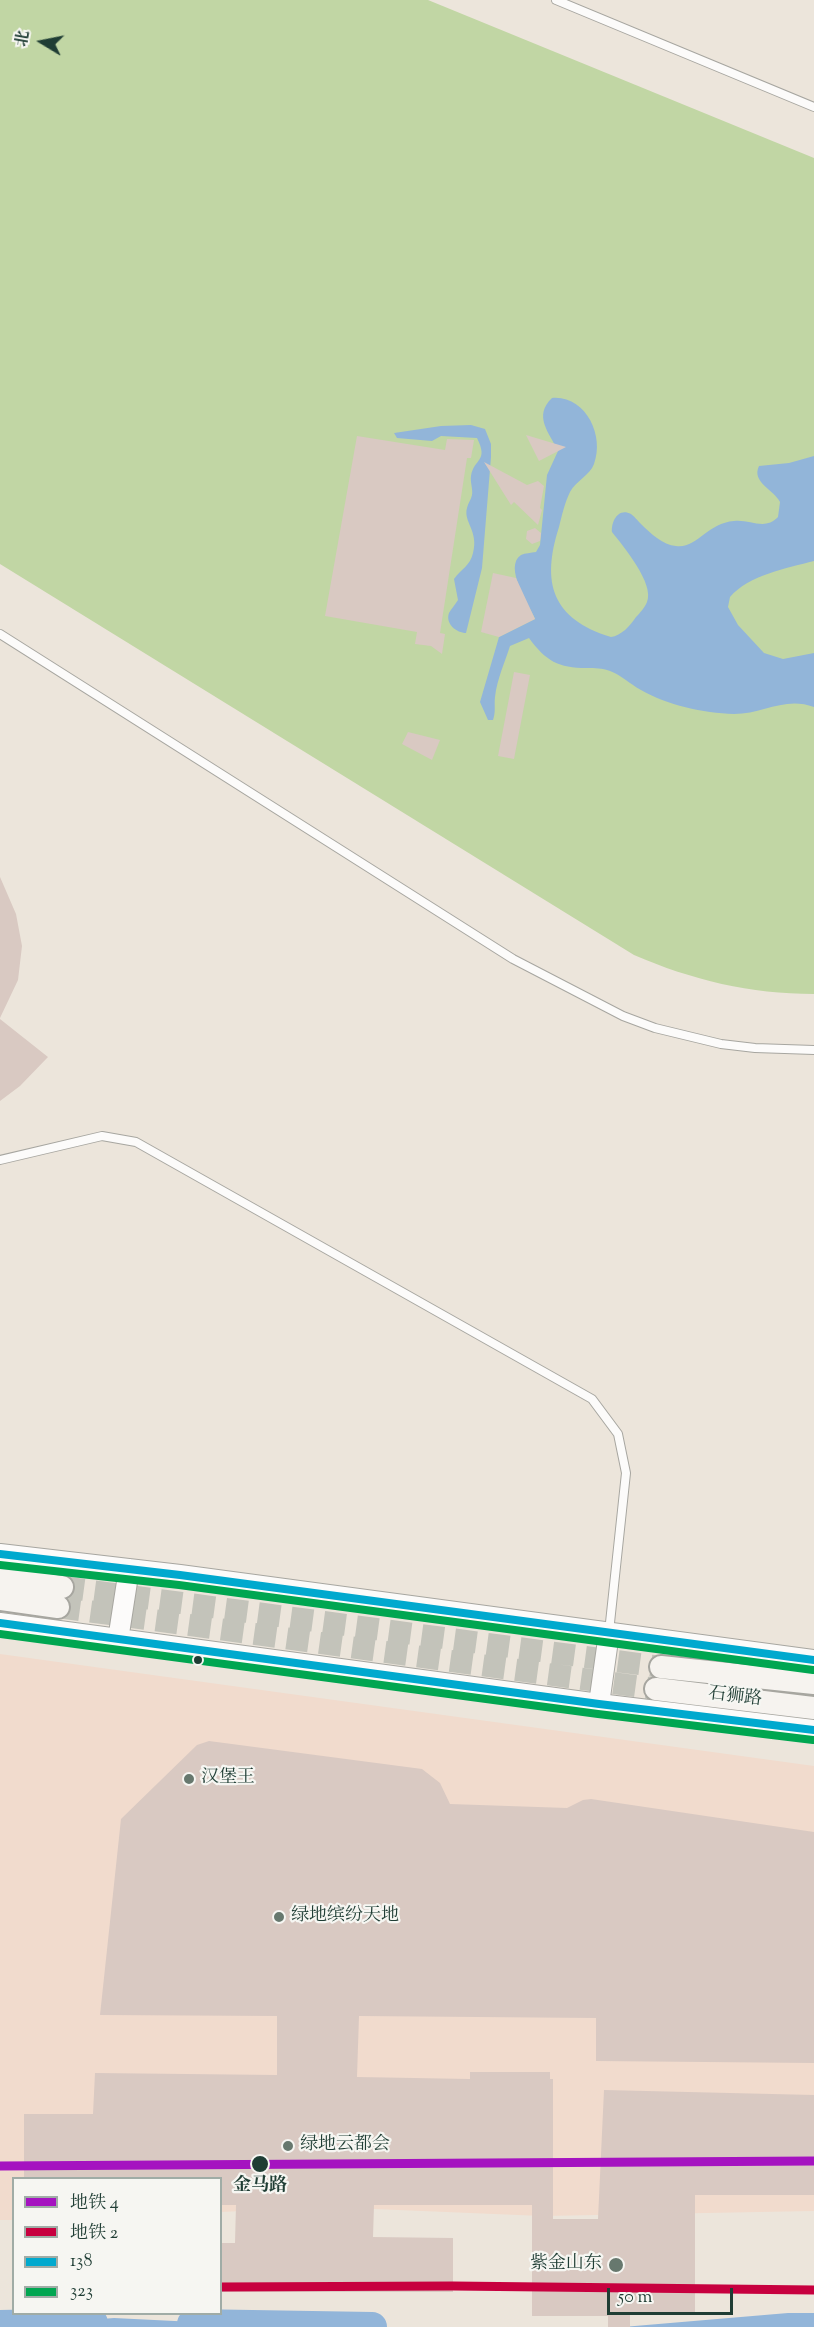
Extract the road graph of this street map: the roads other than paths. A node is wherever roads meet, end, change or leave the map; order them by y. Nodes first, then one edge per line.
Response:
1 (556, 0) edge
2 (814, 107) edge
3 (0, 634) edge
4 (814, 1050) edge
5 (0, 1160) edge
6 (0, 1554) edge
7 (129, 1569) junction
8 (0, 1577) edge
9 (0, 1599) edge
10 (0, 1623) edge
11 (609, 1633) junction
12 (118, 1640) junction
13 (814, 1660) edge
14 (661, 1667) tunnel mouth
15 (814, 1683) edge
16 (656, 1689) tunnel mouth
17 (599, 1704) junction
18 (814, 1708) edge
19 (814, 1730) edge

1 - 2 lane
3 - 4 lane
5 - 11 lane
6 - 7 street
7 - 11 street
7 - 12 street
8 - 9 main road
10 - 12 street, 石狮路
11 - 13 street
11 - 17 street
12 - 17 street, 石狮路
14 - 15 main road, 石狮路
16 - 18 main road, 石狮路
17 - 19 street, 石狮路

